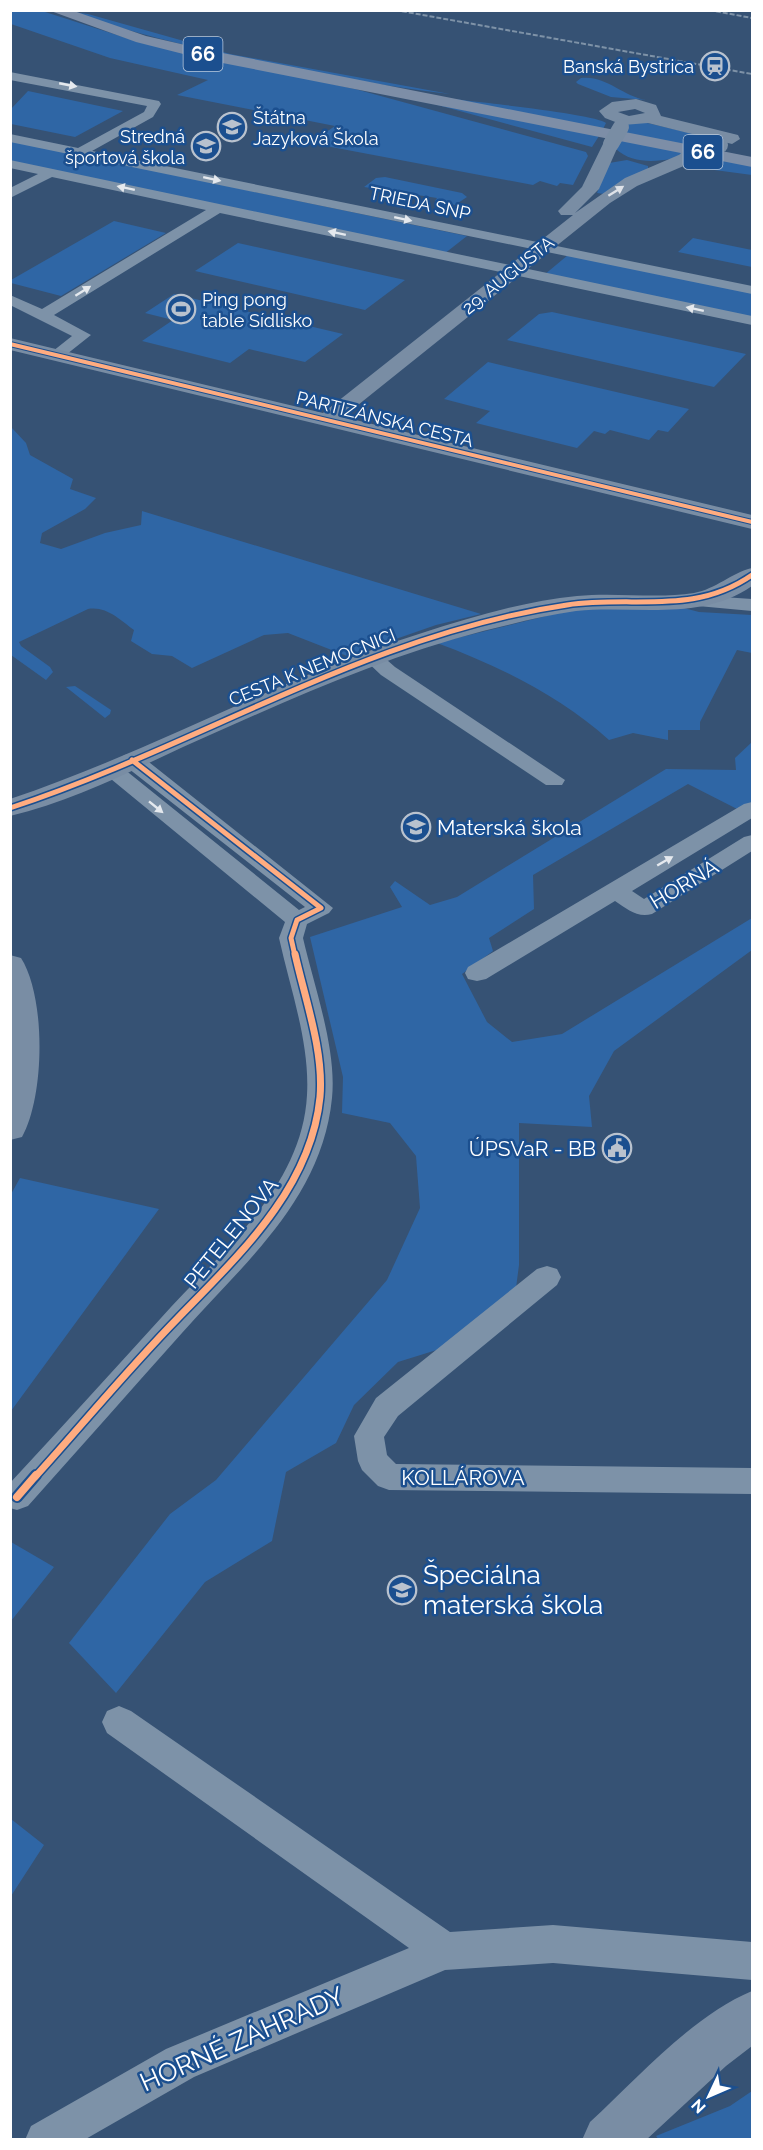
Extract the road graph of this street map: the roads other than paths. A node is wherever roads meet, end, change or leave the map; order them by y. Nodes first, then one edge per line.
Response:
1 (55, 10) edge
2 (10, 76) edge
3 (355, 84) junction
4 (605, 117) junction
5 (10, 138) edge
6 (573, 144) dead end
7 (604, 149) junction
8 (80, 152) junction
9 (753, 162) edge
10 (10, 164) edge
11 (668, 165) junction
12 (51, 172) junction
13 (753, 177) edge
14 (10, 194) edge
15 (218, 208) junction
16 (534, 246) junction
17 (505, 269) junction
18 (753, 290) edge
19 (10, 299) edge
20 (43, 315) junction
21 (753, 321) edge
22 (10, 344) edge
23 (56, 355) junction
24 (348, 395) junction
25 (264, 405) junction
26 (319, 418) junction
27 (372, 431) junction
28 (753, 522) edge
29 (752, 576) edge
30 (694, 601) junction
31 (753, 605) edge
32 (372, 657) junction
33 (121, 765) junction
34 (554, 780) dead end
35 (10, 808) edge
36 (753, 809) edge
37 (753, 842) edge
38 (615, 890) junction
39 (10, 965) edge
40 (477, 973) dead end
41 (10, 1128) edge
42 (547, 1277) dead end
43 (753, 1481) edge
44 (17, 1497) dead end
45 (119, 1722) dead end
46 (445, 1951) junction
47 (753, 1961) edge
48 (753, 2016) edge
49 (45, 2139) edge
50 (608, 2139) edge

1 - 3 main road, 66
2 -> 8 street
3 - 4 main road
3 - 6 main road
3 - 9 main road, 66
4 - 7 street, 29. AUGUSTA, bridge
4 - 11 street, 29. AUGUSTA, bridge
5 - 8 street, TRIEDA SNP
7 - 11 street
7 - 16 street, 29. AUGUSTA
8 -> 16 street, TRIEDA SNP
10 - 12 street
11 - 13 main road
16 -> 11 street, 29. AUGUSTA
12 - 14 street
15 -> 12 street
17 -> 15 street
20 -> 15 street
16 - 17 street, 29. AUGUSTA
16 - 18 street, TRIEDA SNP
21 -> 17 street
17 - 24 street, 29. AUGUSTA
19 - 20 street
20 - 23 street
22 - 23 street, PARTIZÁNSKA CESTA
23 - 25 street, PARTIZÁNSKA CESTA
24 - 25 street, 29. AUGUSTA
24 - 26 street, 29. AUGUSTA
24 - 27 street
25 - 26 street, PARTIZÁNSKA CESTA
26 - 27 street, PARTIZÁNSKA CESTA
27 - 28 street, PARTIZÁNSKA CESTA
29 - 30 street, CESTA K NEMOCNICI
30 - 31 street
30 - 32 street, CESTA K NEMOCNICI
32 - 33 street, CESTA K NEMOCNICI
32 - 34 street, CESTA K NEMOCNICI
33 - 35 street, CESTA K NEMOCNICI
33 - 44 street, PETELENOVA
38 -> 36 street, HORNÁ
37 - 38 street, HORNÁ
38 - 40 street, HORNÁ
39 - 41 street
42 - 43 street, KOLLÁROVA
45 - 46 street
46 - 47 street, HORNÉ ZÁHRADY
46 - 49 street, HORNÉ ZÁHRADY
48 - 50 street

